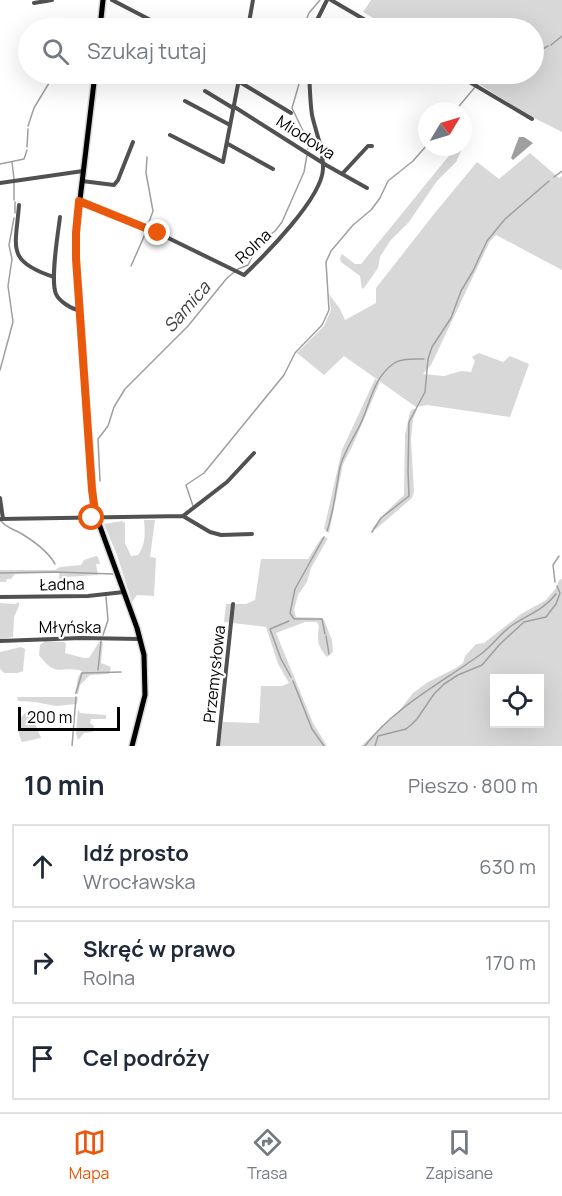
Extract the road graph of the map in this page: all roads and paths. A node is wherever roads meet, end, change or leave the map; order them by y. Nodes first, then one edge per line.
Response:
1 (52, 0) edge
2 (104, 0) edge
3 (112, 0) edge
4 (253, 0) edge
5 (329, 0) edge
6 (34, 3) dead end
7 (101, 18) edge
8 (147, 18) edge
9 (250, 18) edge
10 (319, 18) edge
11 (361, 18) edge
12 (94, 84) edge
13 (237, 84) edge
14 (243, 84) edge
15 (310, 84) edge
16 (475, 84) edge
17 (205, 92) dead end
18 (185, 101) dead end
19 (233, 107) junction
20 (291, 113) dead end
21 (532, 119) dead end
22 (230, 125) junction
23 (170, 135) dead end
24 (133, 142) dead end
25 (228, 144) junction
26 (372, 146) dead end
27 (323, 161) junction
28 (273, 169) dead end
29 (83, 171) junction
30 (342, 174) junction
31 (81, 181) junction
32 (0, 183) edge
33 (367, 188) dead end
34 (79, 201) junction
35 (19, 205) dead end
36 (60, 218) dead end
37 (54, 278) junction
38 (79, 310) junction
39 (254, 453) dead end
40 (0, 498) edge
41 (183, 516) junction
42 (96, 518) junction
43 (2, 519) edge
44 (252, 534) dead end
45 (124, 592) junction
46 (0, 597) edge
47 (234, 604) dead end
48 (140, 639) junction
49 (0, 641) edge
50 (132, 746) edge
51 (218, 746) edge

1 - 6 street
2 - 7 main road
3 - 8 street
4 - 9 street
5 - 10 street
5 - 11 street
12 - 29 main road
13 - 19 street
14 - 20 street
15 - 27 street, Rolna
16 - 21 street
17 - 19 street, Miodowa
18 - 22 street
19 - 22 street
19 - 27 street, Miodowa
22 - 25 street
23 - 25 street
24 - 31 street
25 - 28 street
26 - 30 street
27 - 30 street, Miodowa
27 - 34 street, Rolna
29 - 31 main road
29 - 32 street
30 - 33 street, Miodowa
31 - 34 main road
34 - 38 main road
35 - 37 street
36 - 37 street
37 - 38 street
38 - 42 main road
39 - 41 street
40 - 43 street
41 - 42 street
41 - 44 street
42 - 43 street
42 - 45 main road
45 - 46 street, Ładna
45 - 48 main road
47 - 51 street, Przemysłowa
48 - 49 street, Młyńska
48 - 50 main road

